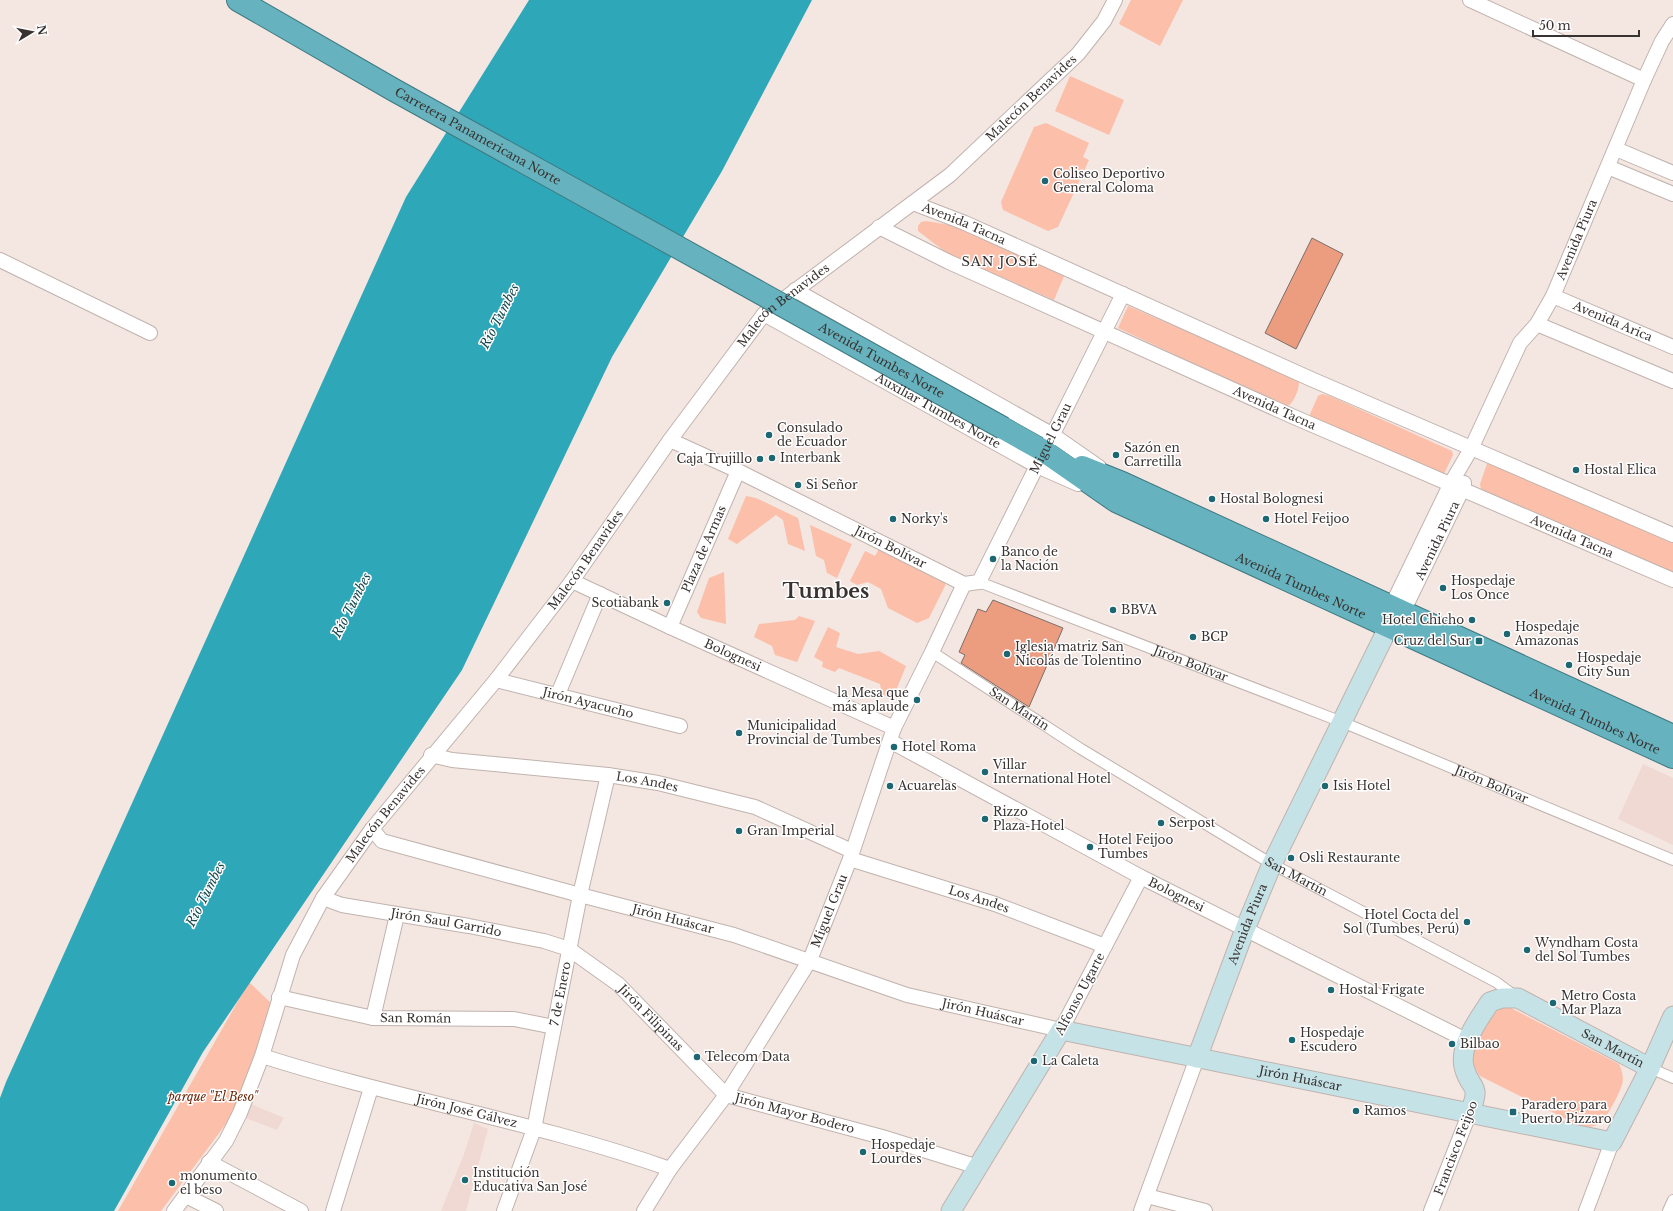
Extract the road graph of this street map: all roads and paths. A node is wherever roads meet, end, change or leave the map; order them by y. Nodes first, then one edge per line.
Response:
1 (238, 0) edge
2 (1115, 0) edge
3 (1470, 0) edge
4 (1673, 24) edge
5 (1644, 80) junction
6 (1616, 149) junction
7 (1608, 167) junction
8 (1673, 172) edge
9 (1673, 194) edge
10 (913, 203) junction
11 (879, 227) junction
12 (0, 260) edge
13 (719, 270) joint
14 (795, 290) junction
15 (1123, 294) junction
16 (1554, 296) junction
17 (764, 314) junction
18 (1537, 324) junction
19 (1104, 331) junction
20 (150, 333) dead end
21 (1673, 347) edge
22 (1673, 381) edge
23 (670, 440) junction
24 (1471, 449) junction
25 (1045, 451) junction
26 (738, 471) junction
27 (1456, 487) junction
28 (1673, 535) edge
29 (1673, 580) edge
30 (572, 581) junction
31 (979, 582) junction
32 (964, 584) junction
33 (600, 594) junction
34 (1394, 615) junction
35 (670, 628) junction
36 (932, 652) junction
37 (496, 680) junction
38 (558, 694) junction
39 (1342, 722) junction
40 (680, 726) dead end
41 (892, 735) junction
42 (1673, 736) edge
43 (431, 756) junction
44 (1673, 757) edge
45 (608, 775) junction
46 (372, 829) junction
47 (851, 855) junction
48 (1673, 860) edge
49 (1272, 864) junction
50 (1141, 877) junction
51 (580, 896) junction
52 (323, 898) junction
53 (396, 915) junction
54 (1245, 929) junction
55 (1105, 946) junction
56 (569, 949) junction
57 (810, 960) junction
58 (279, 997) junction
59 (1518, 998) junction
60 (1673, 1016) edge
61 (374, 1018) junction
62 (554, 1027) junction
63 (1061, 1030) junction
64 (1468, 1041) junction
65 (262, 1056) junction
66 (1197, 1058) junction
67 (1650, 1068) junction
68 (1673, 1078) edge
69 (371, 1088) junction
70 (726, 1095) junction
71 (1470, 1112) junction
72 (534, 1129) junction
73 (1612, 1142) junction
74 (209, 1162) junction
75 (978, 1167) junction
76 (670, 1169) junction
77 (186, 1196) junction
78 (1146, 1196) junction
79 (1673, 1200) edge
80 (174, 1211) edge
81 (216, 1211) edge
82 (301, 1211) edge
83 (333, 1211) edge
84 (504, 1211) edge
85 (644, 1211) edge
86 (951, 1211) edge
87 (1141, 1211) edge
88 (1206, 1211) edge
89 (1431, 1211) edge
90 (1586, 1211) edge
91 (1668, 1211) edge

1 - 13 highway, Carretera Panamericana Norte
2 - 10 street, Malecón Benavides
3 - 5 street
4 - 5 street, Avenida Piura
5 - 6 street, Avenida Piura
6 - 7 street, Avenida Piura
6 - 8 street
7 - 9 street
7 - 16 street, Avenida Piura
10 - 11 street, Malecón Benavides
10 - 15 street, Avenida Tacna
11 - 14 street, Malecón Benavides
11 - 19 street, Avenida Tacna
12 - 20 street
13 - 25 highway, Avenida Tumbes Norte, bridge
14 - 17 street, Malecón Benavides
14 - 25 street
15 - 19 street, Miguel Grau
15 - 24 street, Avenida Tacna
16 - 18 street, Avenida Piura
16 - 21 street, Avenida Arica
17 - 23 street, Malecón Benavides
17 - 25 street, Auxiliar Tumbes Norte
18 - 22 street
18 - 24 street, Avenida Piura
19 - 25 street, Miguel Grau
19 - 27 street, Avenida Tacna
23 - 26 street, Jirón Bolívar
23 - 30 street, Malecón Benavides
24 - 27 street, Avenida Piura
24 - 28 street, Avenida Tacna
25 - 31 street, Miguel Grau
25 - 34 highway, Avenida Tumbes Norte
26 - 32 street, Jirón Bolívar
26 - 35 street, Plaza de Armas
27 - 29 street, Avenida Tacna
27 - 34 street, Avenida Piura
30 - 33 street, Bolognesi
30 - 37 street, Malecón Benavides
31 - 32 street, Jirón Bolívar
31 - 39 street, Jirón Bolívar
32 - 36 street, Miguel Grau
33 - 35 street, Bolognesi
33 - 38 street
34 - 39 main road, Avenida Piura
34 - 42 highway, Avenida Tumbes Norte
34 - 44 highway, Avenida Tumbes Norte
35 - 41 street, Bolognesi
36 - 41 street, Miguel Grau
36 - 49 street, San Martín
37 - 38 street, Jirón Ayacucho
37 - 43 street, Malecón Benavides
38 - 40 street, Jirón Ayacucho
39 - 48 street, Jirón Bolívar
39 - 49 main road, Avenida Piura
41 - 47 street, Miguel Grau
41 - 50 street, Bolognesi
43 - 45 street, Los Andes
43 - 46 street, Malecón Benavides
45 - 47 street, Los Andes
45 - 51 street, 7 de Enero
46 - 51 street, Jirón Huáscar
46 - 52 street, Malecón Benavides
47 - 55 street, Los Andes
47 - 57 street, Miguel Grau
49 - 54 main road, Avenida Piura
49 - 59 street, San Martín
50 - 54 street, Bolognesi
50 - 55 street, Alfonso Ugarte
51 - 56 street, 7 de Enero
51 - 57 street, Jirón Huáscar
52 - 53 street, Jirón Saul Garrido
52 - 58 street, Malecón Benavides
53 - 56 street, Jirón Saul Garrido
53 - 61 street
54 - 64 street, Bolognesi
54 - 66 main road, Avenida Piura
55 - 63 street, Alfonso Ugarte
56 - 62 street, 7 de Enero
56 - 70 street, Jirón Filipinas
57 - 63 street, Jirón Huáscar
57 - 70 street, Miguel Grau
58 - 61 street, San Román
58 - 65 street, Malecón Benavides
59 - 64 main road, Francisco Feijoo
59 - 67 main road, San Martín
60 - 67 main road
61 - 62 street, San Román
62 - 72 street, 7 de Enero
63 - 66 main road, Jirón Huáscar
63 - 75 main road, Alfonso Ugarte
64 - 71 main road, Francisco Feijoo
65 - 69 street, Jirón José Gálvez
65 - 74 street, Malecón Benavides
66 - 71 main road, Jirón Huáscar
66 - 78 street, Avenida Piura
67 - 68 street, San Martín
67 - 73 main road
69 - 72 street, Jirón José Gálvez
69 - 83 street
70 - 75 street, Jirón Mayor Bodero
70 - 76 street, Miguel Grau
71 - 73 main road, Jirón Huáscar
71 - 89 street, Francisco Feijoo
72 - 76 street, Jirón José Gálvez
72 - 84 street, 7 de Enero
73 - 90 street
74 - 77 street, Malecón Benavides
74 - 82 street
75 - 86 main road, Alfonso Ugarte
76 - 85 street, Miguel Grau
77 - 80 street, Malecón Benavides
77 - 81 street
78 - 87 street, Avenida Piura
78 - 88 street
79 - 91 street

